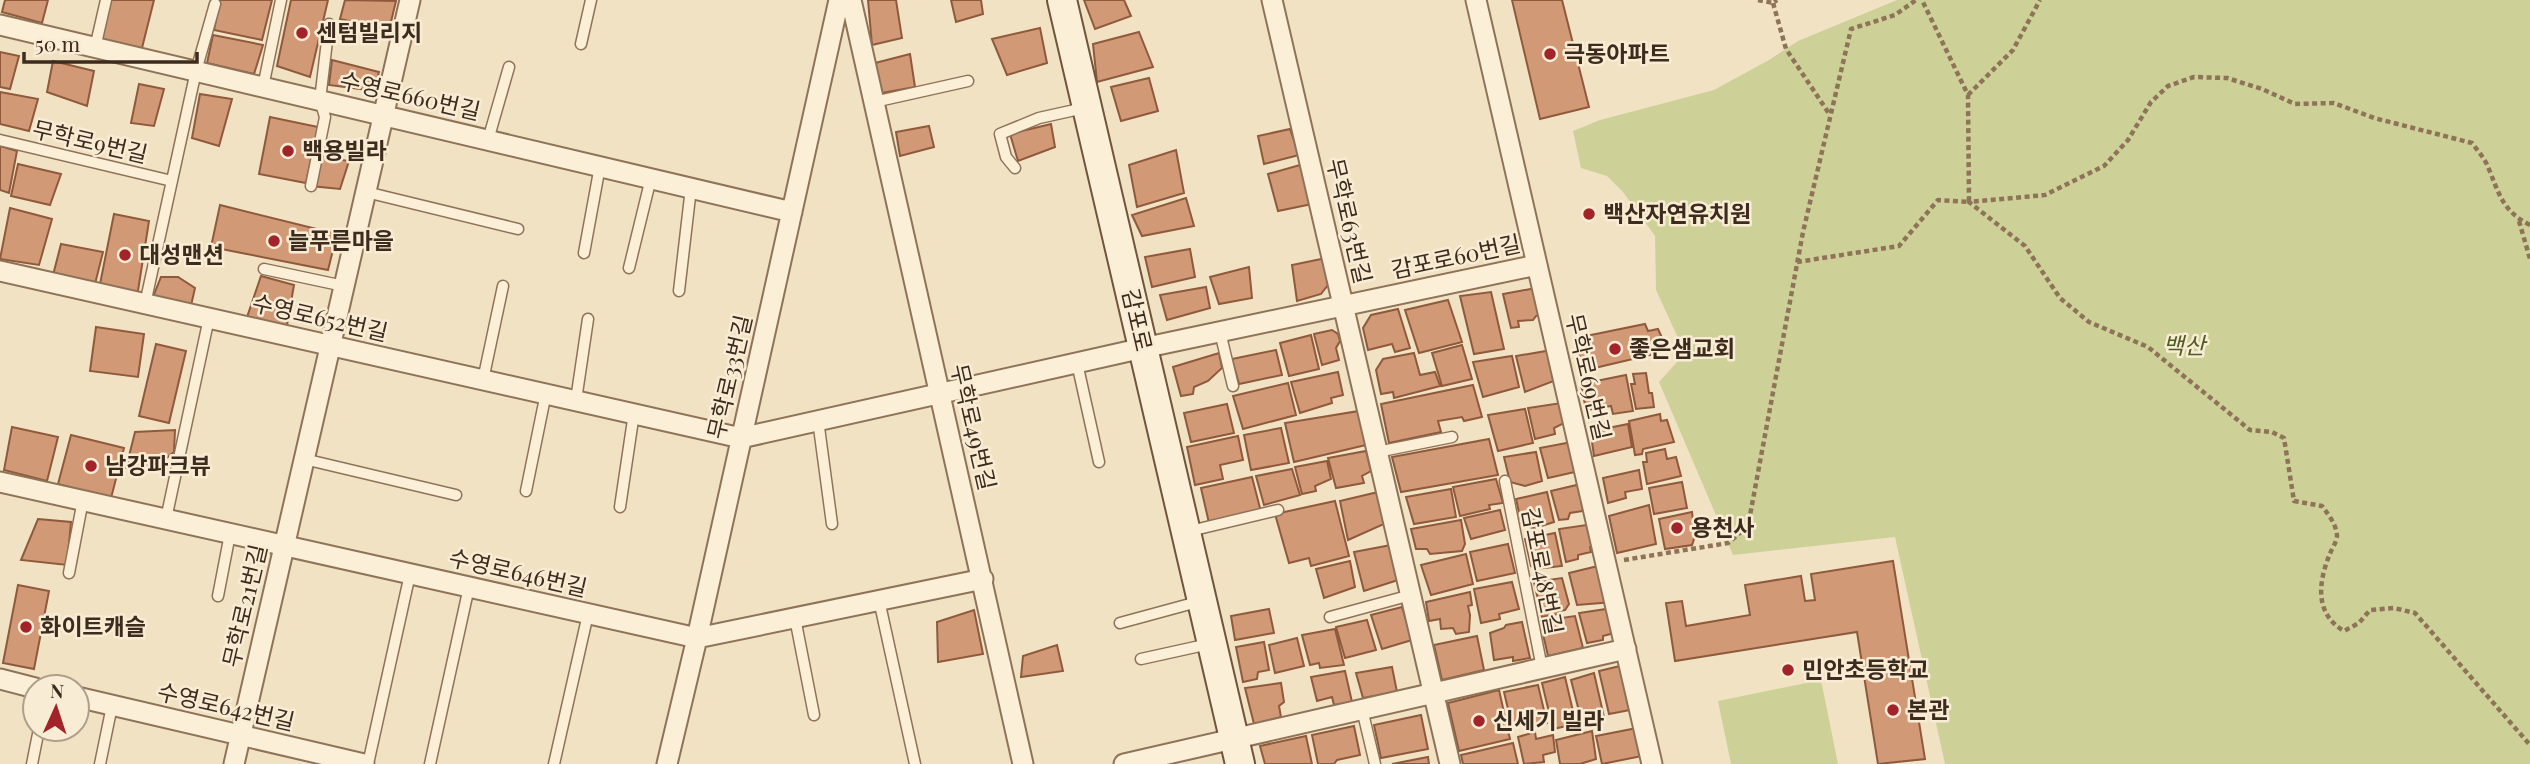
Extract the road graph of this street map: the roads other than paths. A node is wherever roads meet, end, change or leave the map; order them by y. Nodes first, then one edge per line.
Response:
1 (106, 0) edge
2 (281, 0) edge
3 (410, 0) edge
4 (591, 0) edge
5 (839, 0) edge
6 (851, 0) edge
7 (1062, 0) edge
8 (1272, 0) edge
9 (1476, 0) edge
10 (215, 4) dead end
11 (329, 24) dead end
12 (0, 25) edge
13 (581, 44) dead end
14 (95, 48) junction
15 (509, 67) dead end
16 (196, 71) junction
17 (968, 81) dead end
18 (263, 87) junction
19 (320, 100) junction
20 (874, 102) junction
21 (1087, 108) junction
22 (384, 116) junction
23 (0, 140) edge
24 (488, 140) junction
25 (600, 166) junction
26 (1015, 168) dead end
27 (651, 178) junction
28 (172, 181) junction
29 (311, 186) dead end
30 (691, 188) junction
31 (366, 192) junction
32 (792, 212) junction
33 (518, 229) dead end
34 (584, 253) dead end
35 (1537, 265) junction
36 (629, 268) dead end
37 (264, 269) dead end
38 (0, 271) edge
39 (344, 286) junction
40 (503, 286) dead end
41 (679, 291) dead end
42 (145, 304) junction
43 (1343, 306) junction
44 (209, 318) junction
45 (588, 319) dead end
46 (1220, 332) junction
47 (331, 346) junction
48 (1143, 348) junction
49 (1077, 363) junction
50 (483, 380) junction
51 (1233, 386) dead end
52 (546, 393) junction
53 (940, 393) junction
54 (576, 400) junction
55 (634, 413) junction
56 (818, 420) junction
57 (741, 438) junction
58 (1452, 438) dead end
59 (1377, 452) junction
60 (304, 458) junction
61 (1099, 462) dead end
62 (1505, 481) dead end
63 (0, 482) edge
64 (526, 491) dead end
65 (456, 495) dead end
66 (83, 500) junction
67 (620, 507) dead end
68 (1278, 509) dead end
69 (166, 519) junction
70 (832, 524) dead end
71 (1186, 532) junction
72 (230, 534) junction
73 (284, 546) junction
74 (69, 573) dead end
75 (410, 574) junction
76 (982, 579) junction
77 (469, 587) junction
78 (1411, 595) junction
79 (218, 596) dead end
80 (879, 600) junction
81 (1202, 601) junction
82 (588, 614) junction
83 (1329, 617) dead end
84 (795, 618) junction
85 (1120, 623) dead end
86 (697, 638) junction
87 (1212, 644) junction
88 (1626, 649) junction
89 (1141, 659) dead end
90 (1542, 668) junction
91 (0, 679) edge
92 (21, 684) edge
93 (1433, 693) junction
94 (91, 701) edge
95 (112, 706) junction
96 (1362, 709) junction
97 (814, 715) dead end
98 (241, 735) junction
99 (36, 743) edge
100 (1237, 751) edge
101 (32, 764) edge
102 (100, 764) edge
103 (234, 764) edge
104 (363, 764) edge
105 (430, 764) edge
106 (554, 764) edge
107 (667, 764) edge
108 (915, 764) edge
109 (1023, 764) edge
110 (1124, 764) edge
111 (1375, 764) edge
112 (1450, 764) edge
113 (1652, 764) edge

1 - 14 lane
2 - 18 lane
3 - 22 street, 무학로21번길
4 - 13 lane
5 - 32 street, 무학로33번길
6 - 20 street, 무학로49번길
7 - 21 street, 감포로
8 - 43 street, 무학로63번길
9 - 35 street, 무학로69번길
10 - 16 lane
11 - 19 lane
12 - 14 street, 수영로660번길
14 - 16 street, 수영로660번길
15 - 24 lane, 수영로660번길
16 - 18 street, 수영로660번길
16 - 28 lane
17 - 20 lane
18 - 19 street, 수영로660번길
19 - 22 street, 수영로660번길
19 - 29 lane, 수영로660번길
20 - 53 street, 무학로49번길
21 - 26 lane
21 - 48 street, 감포로
22 - 24 street, 수영로660번길
22 - 31 street, 무학로21번길
23 - 28 lane, 무학로9번길
24 - 25 street, 수영로660번길
25 - 27 street, 수영로660번길
25 - 34 lane
27 - 30 street, 수영로660번길
27 - 36 lane
28 - 42 lane
30 - 32 street, 수영로660번길
30 - 41 lane
31 - 33 lane
31 - 39 street, 무학로21번길
32 - 57 street, 무학로33번길
35 - 43 street, 감포로60번길
35 - 88 street, 무학로69번길
37 - 39 lane
38 - 42 street, 수영로652번길
39 - 47 street, 무학로21번길
40 - 50 lane
42 - 44 street, 수영로652번길
43 - 46 street, 감포로60번길
43 - 59 street, 무학로63번길
44 - 47 street, 수영로652번길
44 - 69 lane
45 - 54 lane
46 - 48 street, 감포로60번길
46 - 51 lane
47 - 50 street, 수영로652번길
47 - 60 street, 무학로21번길
48 - 49 street, 수영로652번길
48 - 71 street, 감포로
49 - 53 street, 수영로652번길
49 - 61 lane
50 - 52 street, 수영로652번길
52 - 54 street, 수영로652번길
52 - 64 lane
53 - 56 street, 수영로652번길
53 - 76 street, 무학로49번길
54 - 55 street, 수영로652번길
55 - 57 street, 수영로652번길
55 - 67 lane
56 - 57 street, 수영로652번길
56 - 70 lane
57 - 86 street, 무학로33번길
58 - 59 lane
59 - 78 street, 무학로63번길
60 - 65 lane
60 - 73 street, 무학로21번길
62 - 90 lane, 감포로48번길
63 - 66 street, 수영로646번길
66 - 69 street, 수영로646번길
66 - 74 lane
68 - 71 lane
69 - 72 street, 수영로646번길
71 - 81 street, 감포로
72 - 73 street, 수영로646번길
72 - 79 lane
73 - 75 street, 수영로646번길
73 - 98 street, 무학로21번길
75 - 77 street, 수영로646번길
75 - 104 lane, 수영로642번길
76 - 80 street, 수영로646번길
76 - 109 street, 무학로49번길
77 - 82 street, 수영로646번길
77 - 105 lane
78 - 83 lane
78 - 93 street, 무학로63번길
80 - 84 street, 수영로646번길
80 - 108 lane
81 - 85 lane
81 - 87 street, 감포로
82 - 86 street, 수영로646번길
82 - 106 lane
84 - 86 street, 수영로646번길
84 - 97 lane
86 - 107 street, 무학로33번길
87 - 89 lane
87 - 100 street, 감포로
88 - 90 street
88 - 113 street, 무학로69번길
90 - 93 street
91 - 92 street
93 - 96 street
93 - 112 street, 무학로63번길
94 - 95 street, 수영로642번길
95 - 98 street, 수영로642번길
95 - 102 lane
96 - 100 street
96 - 111 lane
98 - 103 street, 무학로21번길
98 - 104 street, 수영로642번길
99 - 101 lane
100 - 110 street

